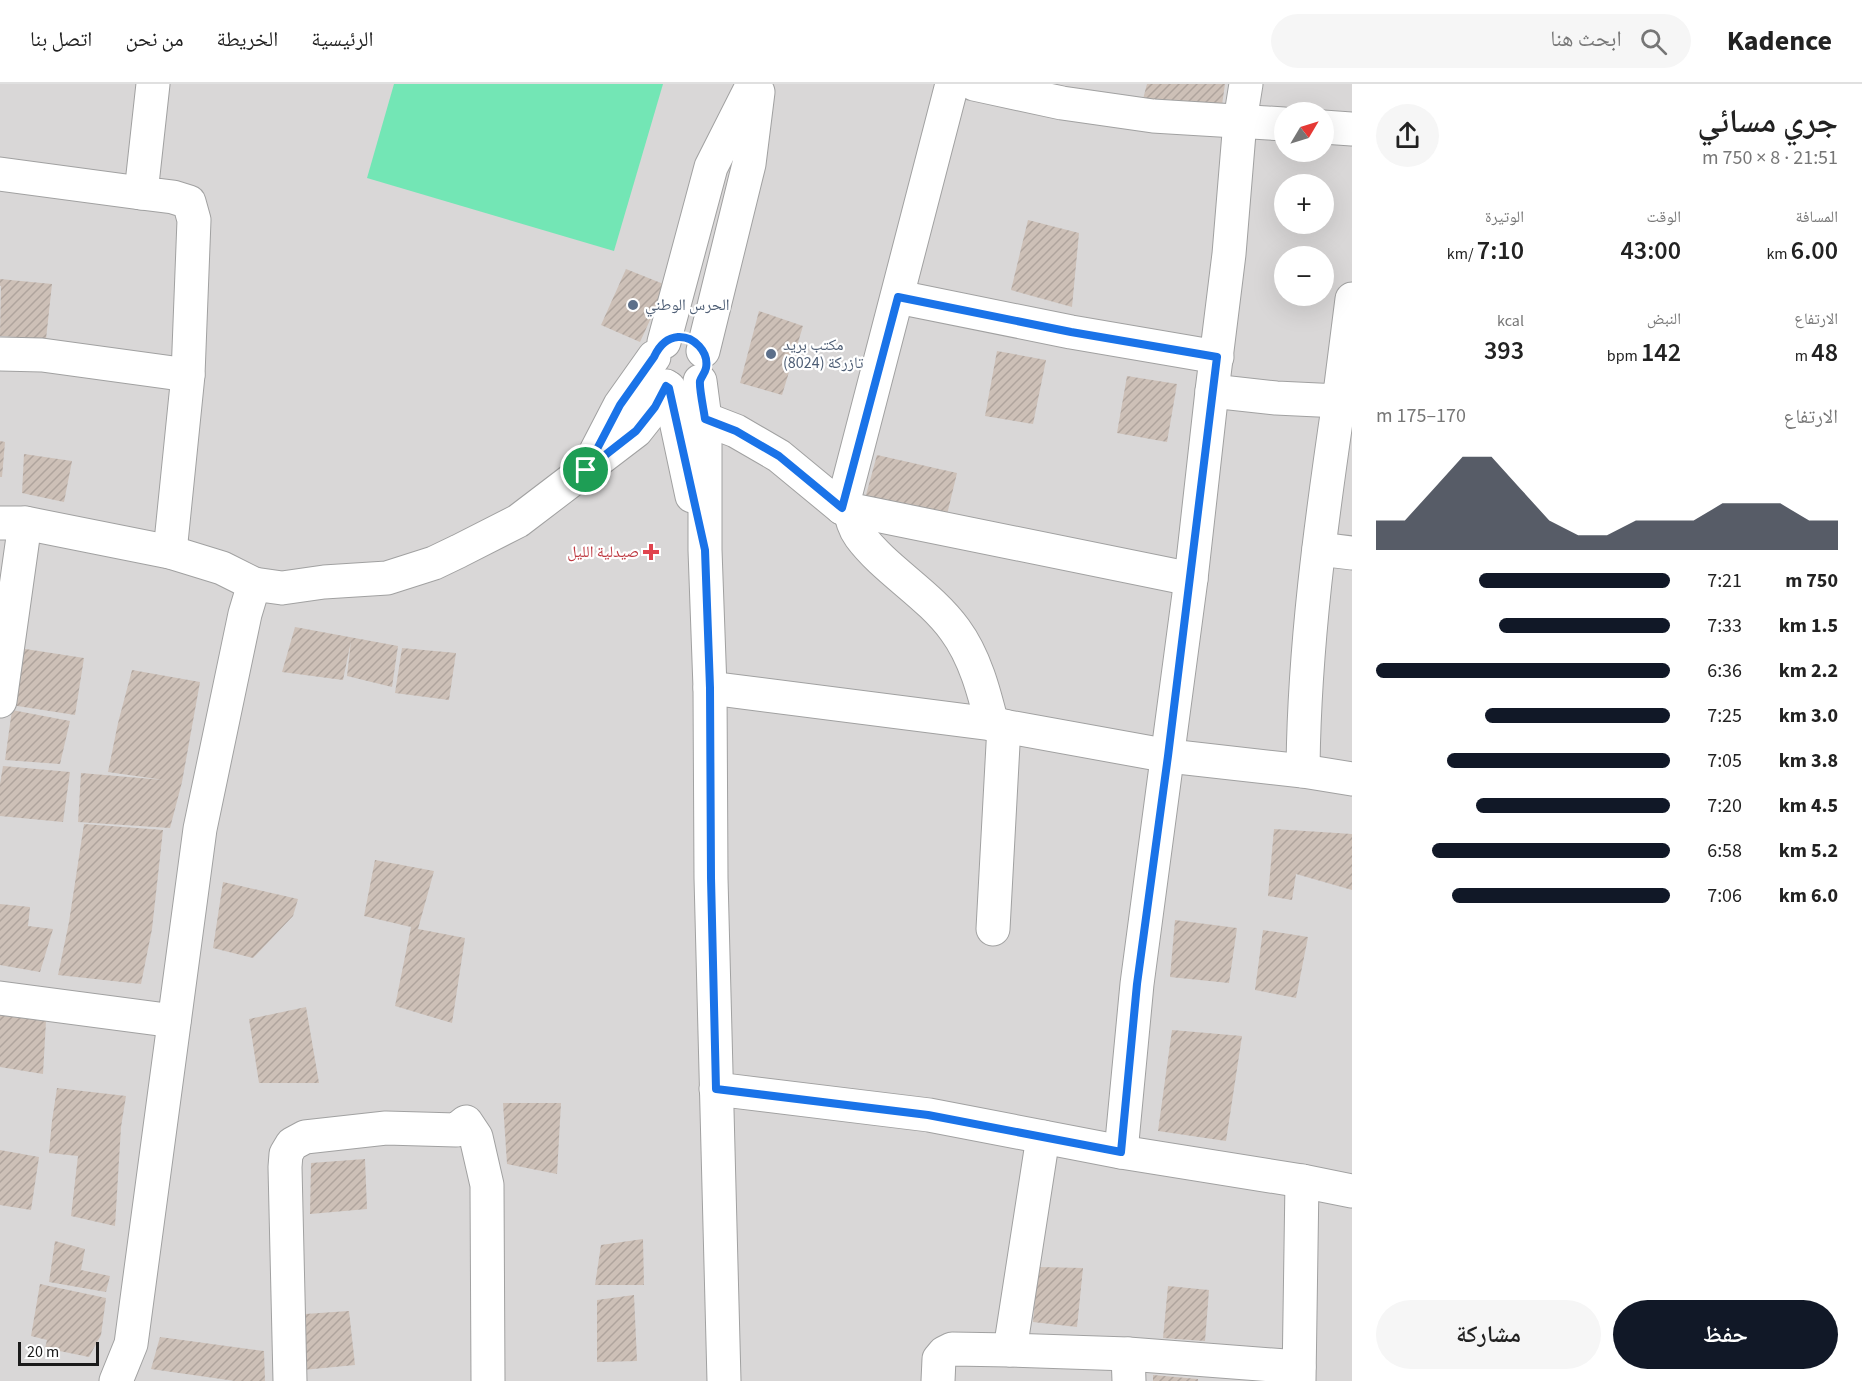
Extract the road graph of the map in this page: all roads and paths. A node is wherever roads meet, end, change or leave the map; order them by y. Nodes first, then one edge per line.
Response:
1 (153, 84) edge
2 (753, 84) edge
3 (759, 84) edge
4 (952, 84) edge
5 (1246, 84) edge
6 (981, 85) edge
7 (1240, 121) junction
8 (1274, 123) edge
9 (1334, 128) edge
10 (1352, 129) edge
11 (0, 174) edge
12 (141, 193) junction
13 (898, 297) junction
14 (1352, 299) edge
15 (0, 354) edge
16 (1217, 357) junction
17 (702, 366) junction
18 (663, 368) junction
19 (188, 375) junction
20 (1212, 391) junction
21 (1346, 402) edge
22 (705, 419) junction
23 (846, 509) junction
24 (12, 523) edge
25 (1319, 549) junction
26 (705, 550) junction
27 (170, 552) junction
28 (1352, 553) edge
29 (1191, 579) junction
30 (254, 584) junction
31 (710, 688) junction
32 (0, 701) edge
33 (998, 725) junction
34 (1168, 756) junction
35 (1303, 771) junction
36 (1352, 779) edge
37 (993, 929) dead end
38 (0, 998) edge
39 (174, 1021) junction
40 (716, 1089) junction
41 (1043, 1137) junction
42 (1121, 1152) junction
43 (1302, 1181) junction
44 (1352, 1191) edge
45 (1010, 1350) junction
46 (1128, 1367) edge
47 (1299, 1374) edge
48 (116, 1381) edge
49 (290, 1381) edge
50 (488, 1381) edge
51 (724, 1381) edge
52 (938, 1381) edge

1 - 12 street
2 - 18 street
3 - 17 street
4 - 13 street
5 - 7 street
6 - 7 street
7 - 8 street
7 - 16 street
9 - 10 street
11 - 12 street
12 - 19 street
13 - 16 street
13 - 23 street
14 - 21 street
15 - 19 street
16 - 20 street
17 - 18 street
17 - 18 street
17 - 22 street
18 - 26 street
18 - 30 street
19 - 27 street
20 - 21 street
20 - 29 street
21 - 25 street
22 - 23 street
22 - 26 street
23 - 29 street
23 - 33 street
24 - 27 street
24 - 32 street
25 - 28 street
25 - 35 street
26 - 31 street
27 - 30 street
29 - 34 street
30 - 39 street
31 - 33 street
31 - 40 street
33 - 34 street
33 - 37 street
34 - 35 street
34 - 42 street
35 - 36 street
38 - 39 street
39 - 48 street
40 - 41 street
40 - 51 street
41 - 42 street
41 - 45 street
42 - 43 street
43 - 44 street
43 - 47 street
45 - 46 street
45 - 52 street
46 - 47 street
49 - 50 street

